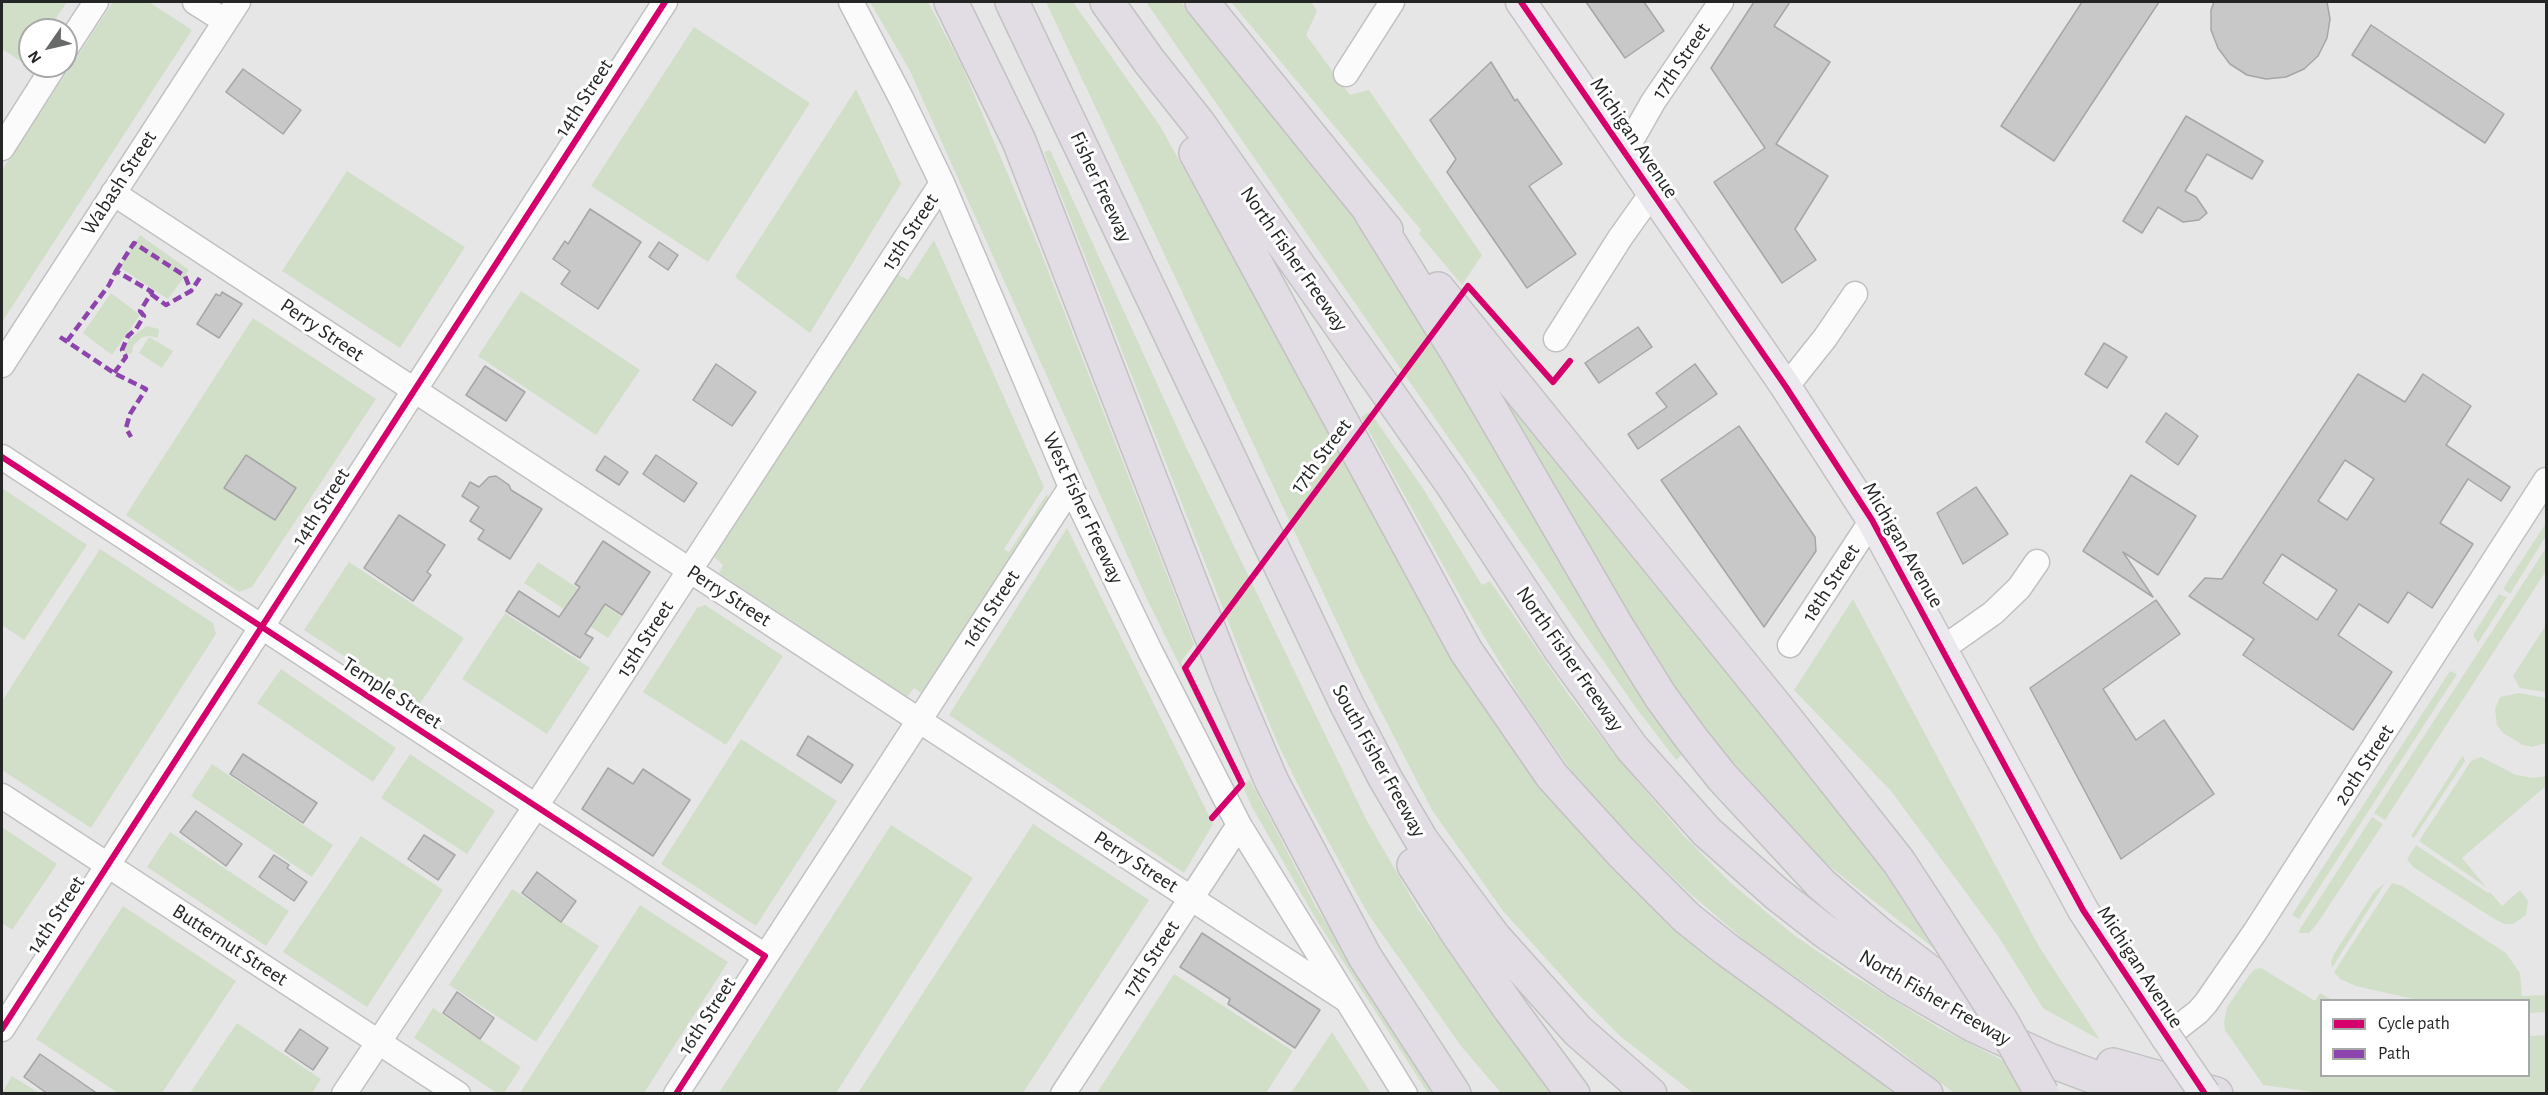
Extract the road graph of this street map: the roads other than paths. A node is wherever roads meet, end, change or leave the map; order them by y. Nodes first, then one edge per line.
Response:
1 (96, 2) edge
2 (195, 2) edge
3 (665, 2) edge
4 (851, 2) edge
5 (951, 2) edge
6 (1012, 2) edge
7 (1107, 2) edge
8 (1202, 2) edge
9 (1392, 2) edge
10 (1521, 2) edge
11 (1721, 2) edge
12 (231, 11) edge
13 (78, 30) edge
14 (1149, 61) junction
15 (1346, 74) dead end
16 (46, 78) edge
17 (2, 148) edge
18 (1624, 153) junction
19 (942, 183) junction
20 (1652, 193) junction
21 (113, 194) junction
22 (1371, 213) junction
23 (1855, 294) dead end
24 (1556, 339) dead end
25 (2, 365) edge
26 (1188, 373) junction
27 (1786, 387) junction
28 (416, 391) junction
29 (2, 457) edge
30 (2547, 480) edge
31 (1071, 487) junction
32 (1872, 520) junction
33 (2037, 562) dead end
34 (690, 570) junction
35 (262, 627) junction
36 (1790, 645) dead end
37 (1942, 649) junction
38 (919, 720) junction
39 (2, 796) edge
40 (536, 806) junction
41 (1239, 825) junction
42 (108, 865) junction
43 (1332, 895) junction
44 (1191, 898) junction
45 (765, 956) junction
46 (1345, 999) junction
47 (2, 1029) edge
48 (2166, 1036) junction
49 (378, 1041) junction
50 (344, 1094) edge
51 (458, 1094) edge
52 (676, 1094) edge
53 (1063, 1094) edge
54 (1405, 1094) edge
55 (1454, 1094) edge
56 (1480, 1094) edge
57 (1573, 1094) edge
58 (1650, 1094) edge
59 (1926, 1094) edge
60 (2042, 1094) edge
61 (2140, 1094) edge
62 (2205, 1094) edge
63 (2216, 1094) edge

1 - 13 street
2 - 12 street
3 - 28 street, 14th Street
4 - 19 street, West Fisher Freeway
5 - 43 highway
6 - 26 highway, Fisher Freeway
7 - 14 highway
8 - 22 highway
9 - 15 street
10 - 18 main road, Michigan Avenue
11 - 18 street, 17th Street
12 - 21 street, Wabash Street
14 - 59 highway
14 - 61 highway, North Fisher Freeway
16 - 17 street
18 - 20 main road, Michigan Avenue
19 - 31 street, West Fisher Freeway
19 - 34 street, 15th Street
20 - 24 street
20 - 27 main road, Michigan Avenue
21 - 25 street, Wabash Street
21 - 28 street, Perry Street
22 - 60 highway, bridge
22 - 63 highway
23 - 27 street
26 - 57 highway
26 - 58 highway, South Fisher Freeway
27 - 32 main road, Michigan Avenue
28 - 34 street, Perry Street
28 - 35 street, 14th Street
29 - 35 street, Temple Street
30 - 48 street, 20th Street
31 - 38 street, 16th Street
31 - 41 street, West Fisher Freeway
32 - 36 street, 18th Street
32 - 37 main road, Michigan Avenue
33 - 37 street
34 - 38 street, Perry Street
34 - 40 street, 15th Street
35 - 40 street, Temple Street
35 - 42 street, 14th Street
37 - 48 main road, Michigan Avenue
38 - 44 street, Perry Street
38 - 45 street, 16th Street
39 - 42 street, Butternut Street
40 - 45 street, Temple Street
40 - 49 street, 15th Street
41 - 44 street, 17th Street
41 - 46 street, West Fisher Freeway
42 - 47 street, 14th Street
42 - 49 street, Butternut Street
43 - 55 highway
43 - 56 highway
44 - 46 street, Perry Street
44 - 53 street, 17th Street
45 - 52 street, 16th Street
46 - 54 street, West Fisher Freeway
48 - 62 main road, Michigan Avenue, bridge
49 - 50 street, 15th Street
49 - 51 street, Butternut Street

